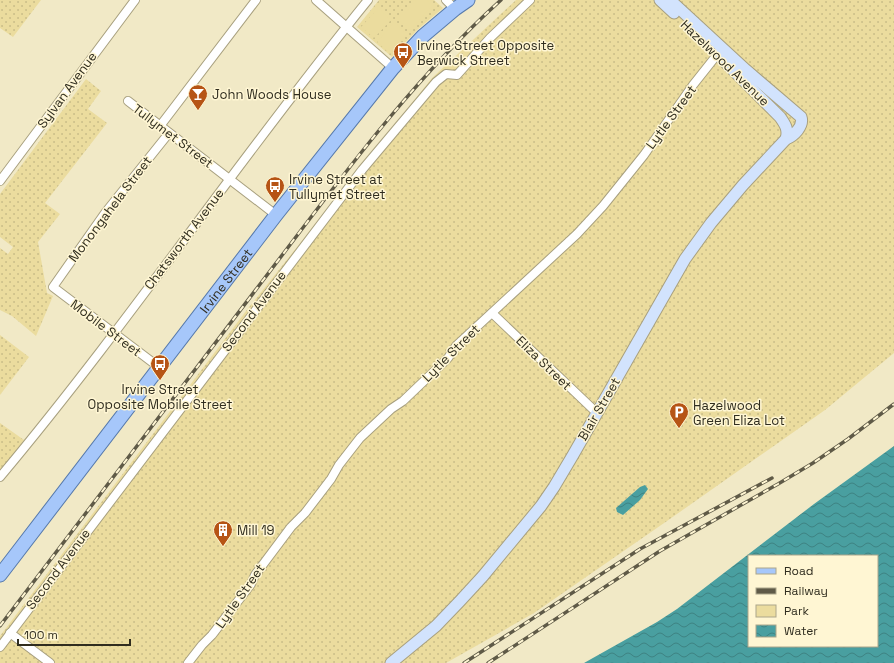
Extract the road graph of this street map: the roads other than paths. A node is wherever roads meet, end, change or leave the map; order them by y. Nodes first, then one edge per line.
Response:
1 (135, 0) edge
2 (256, 0) edge
3 (316, 0) edge
4 (368, 0) edge
5 (468, 0) edge
6 (530, 0) edge
7 (660, 0) edge
8 (670, 0) edge
9 (450, 4) edge
10 (346, 26) junction
11 (720, 51) junction
12 (393, 68) junction
13 (128, 101) dead end
14 (798, 116) joint
15 (160, 126) junction
16 (169, 133) junction
17 (786, 134) junction
18 (230, 179) junction
19 (0, 181) edge
20 (276, 215) junction
21 (53, 287) joint
22 (492, 313) junction
23 (113, 334) junction
24 (160, 368) junction
25 (597, 413) junction
26 (0, 477) edge
27 (0, 575) edge
28 (10, 633) junction
29 (0, 647) edge
30 (50, 663) edge
31 (188, 663) edge
32 (391, 663) edge

1 - 19 street, Sylvan Avenue
2 - 15 street
3 - 10 street
4 - 10 street, Chatsworth Avenue
5 - 9 main road, Irvine Street
6 - 28 street, Second Avenue
7 - 11 street, Hazelwood Avenue
8 - 11 street, Hazelwood Avenue
9 - 12 main road, Irvine Street
10 - 12 street
10 - 18 street, Chatsworth Avenue
11 - 14 street, Hazelwood Avenue
11 - 17 street, Hazelwood Avenue
11 - 22 street, Lytle Street
12 - 20 main road, Irvine Street
13 - 15 street, Tullymet Street
14 - 17 street, Blair Street
15 - 16 street, Tullymet Street
16 - 18 street, Tullymet Street
16 - 21 street, Monongahela Street
17 - 25 street, Blair Street
18 - 20 street, Tullymet Street
18 - 23 street, Chatsworth Avenue
20 - 24 main road, Irvine Street
21 - 23 street, Mobile Street
22 - 25 street, Eliza Street
22 - 31 street, Lytle Street
23 - 24 street, Mobile Street
23 - 26 street, Chatsworth Avenue
24 - 27 main road, Irvine Street
25 - 32 street, Blair Street
28 - 29 street, Second Avenue
28 - 30 street

